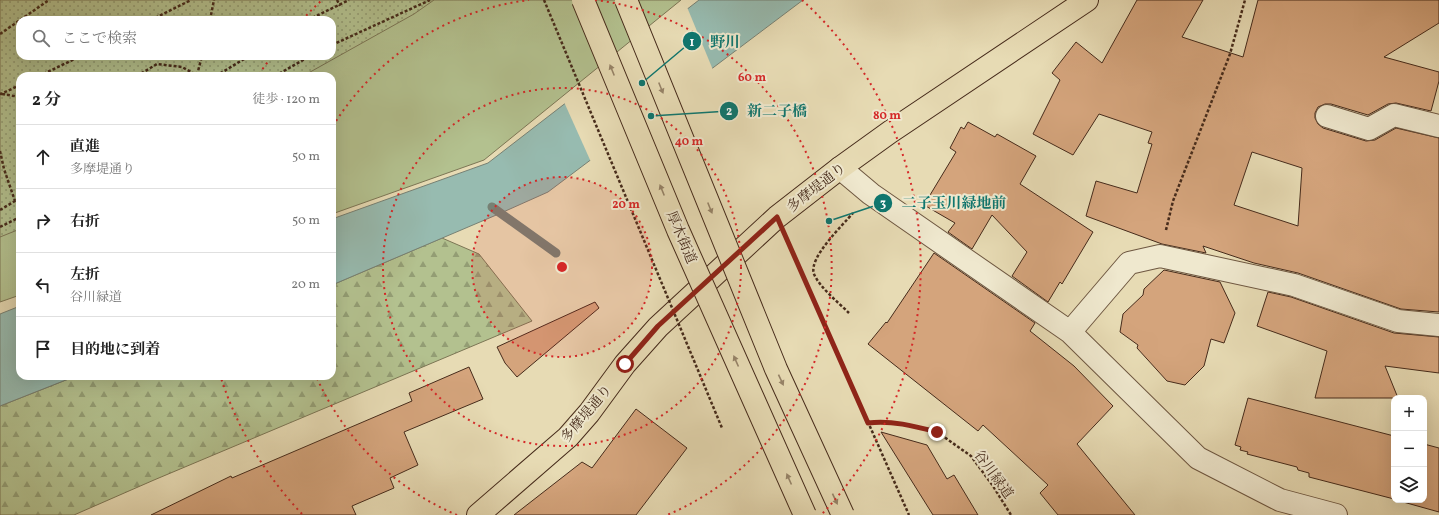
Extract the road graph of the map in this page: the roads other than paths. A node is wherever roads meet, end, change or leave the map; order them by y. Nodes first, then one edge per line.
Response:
1 (583, 0) edge
2 (626, 0) edge
3 (1087, 0) edge
4 (1327, 116) dead end
5 (1439, 126) edge
6 (840, 168) junction
7 (1439, 325) edge
8 (1070, 332) junction
9 (485, 513) edge
10 (805, 515) edge
11 (843, 515) edge
12 (1336, 515) edge

10 -> 1 main road, 厚木街道, bridge
2 -> 11 main road, bridge
3 - 6 main road, 多摩堤通り
4 - 5 street
6 - 8 street
6 - 9 main road, 多摩堤通り
7 - 8 street
8 - 12 street

